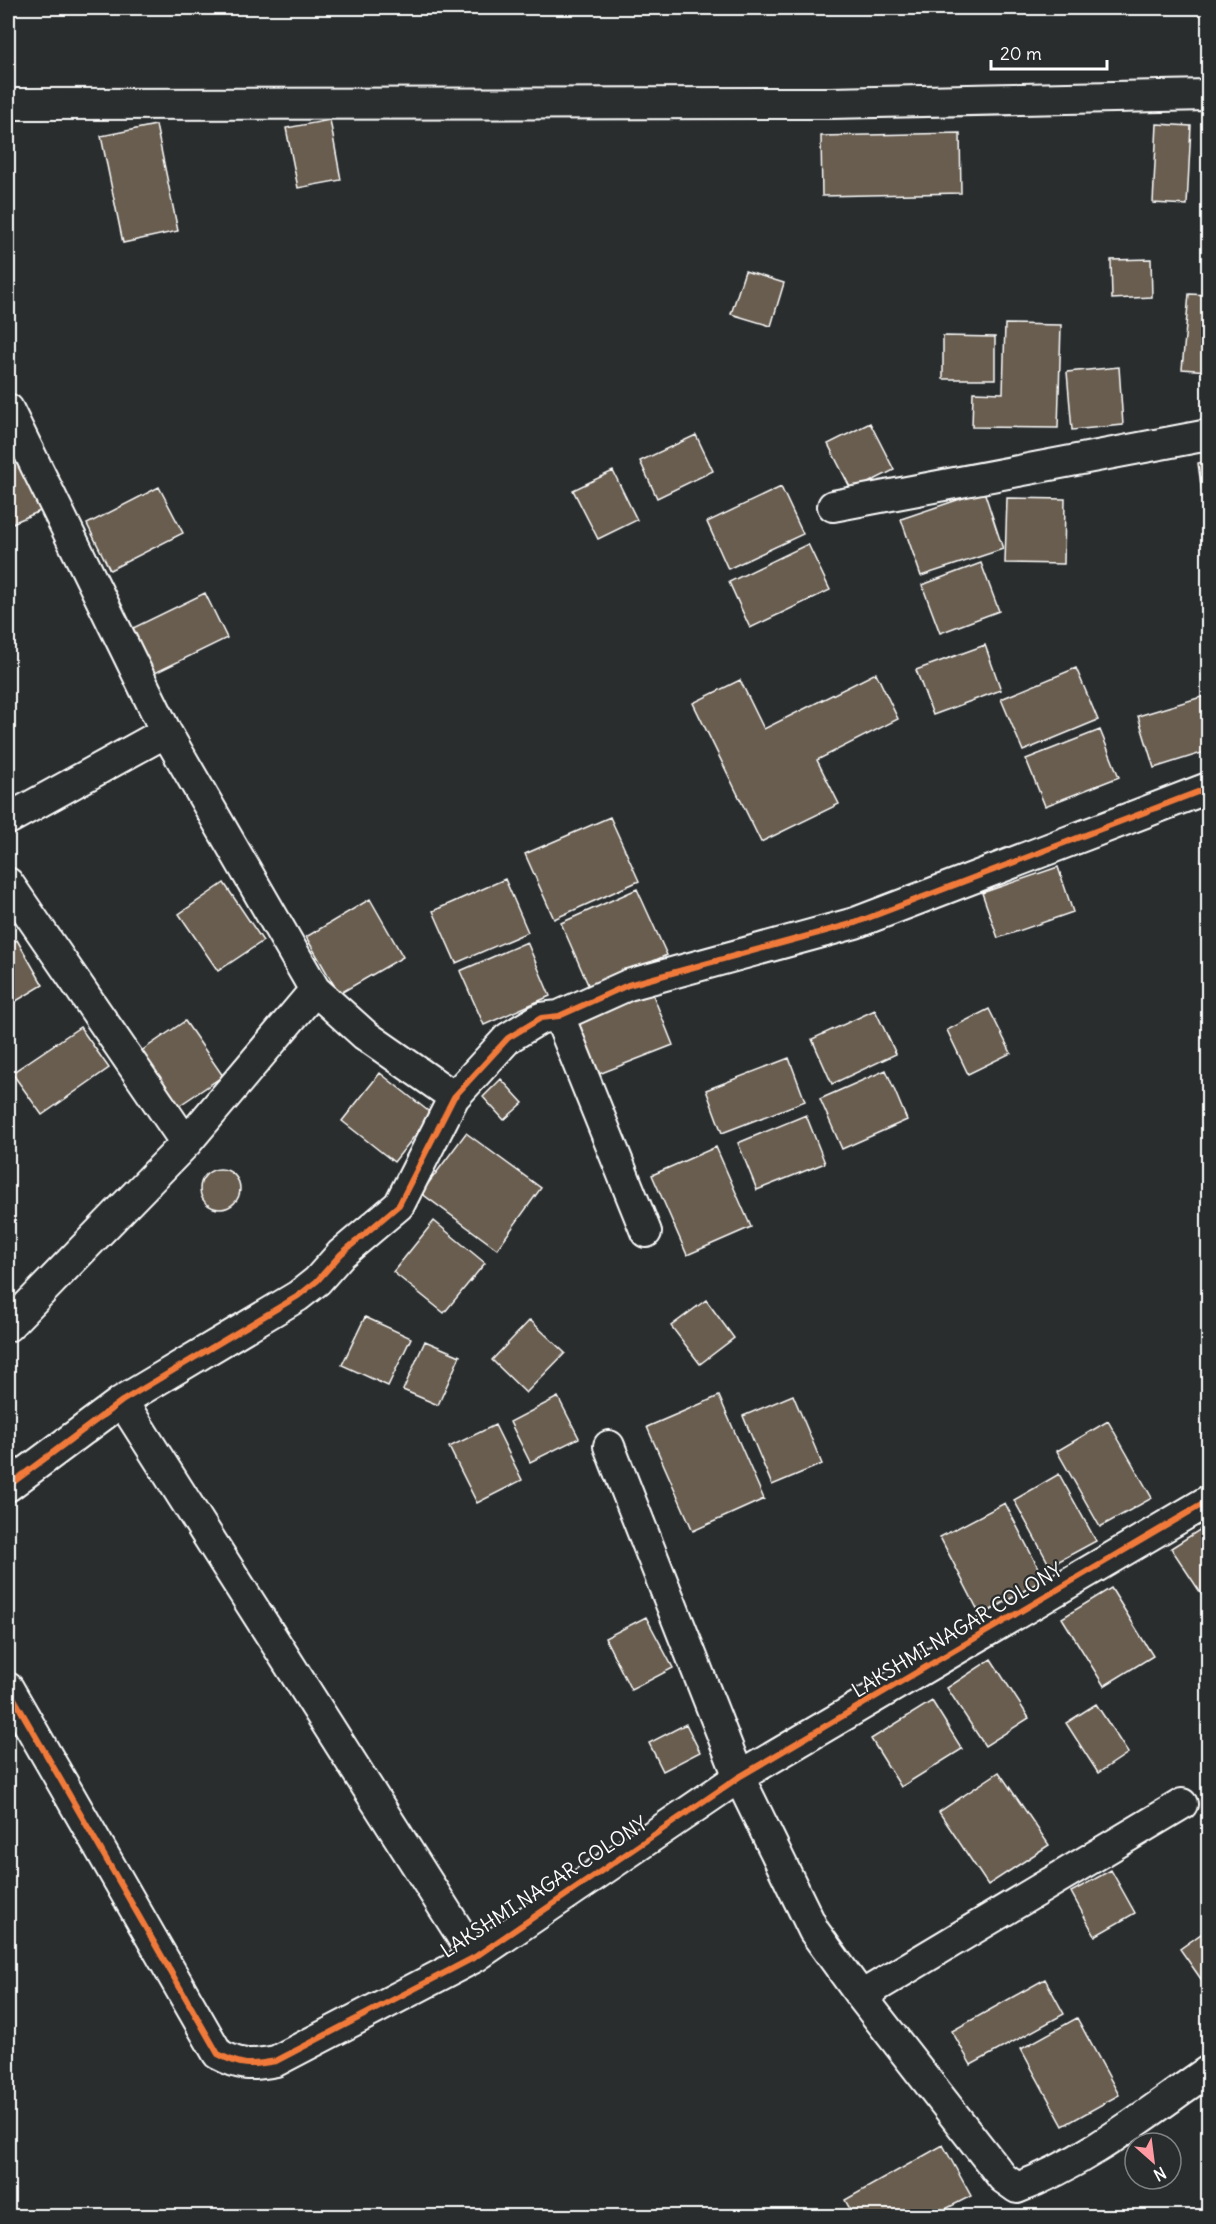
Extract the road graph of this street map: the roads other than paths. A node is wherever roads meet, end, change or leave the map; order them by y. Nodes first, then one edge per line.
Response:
1 (1209, 94) edge
2 (8, 104) edge
3 (8, 409) edge
4 (1209, 435) edge
5 (833, 506) dead end
6 (166, 732) junction
7 (1209, 788) edge
8 (8, 819) edge
9 (8, 884) edge
10 (315, 990) junction
11 (559, 1016) junction
12 (454, 1096) junction
13 (186, 1143) junction
14 (646, 1232) dead end
15 (8, 1326) edge
16 (122, 1401) junction
17 (609, 1446) dead end
18 (8, 1486) edge
19 (1209, 1501) edge
20 (8, 1688) edge
21 (739, 1777) junction
22 (1182, 1804) dead end
23 (475, 1957) junction
24 (861, 1996) junction
25 (1209, 2071) edge

1 - 2 street
3 - 6 street
4 - 5 street
6 - 8 street
6 - 10 street
7 - 11 street
9 - 13 street
10 - 12 street
10 - 13 street
11 - 12 street
11 - 14 street
12 - 16 street
13 - 15 street
16 - 18 street
16 - 23 street
17 - 21 street
19 - 21 street, LAKSHMI NAGAR COLONY
20 - 23 street, LAKSHMI NAGAR COLONY
21 - 23 street, LAKSHMI NAGAR COLONY
21 - 24 street
22 - 24 street
24 - 25 street

